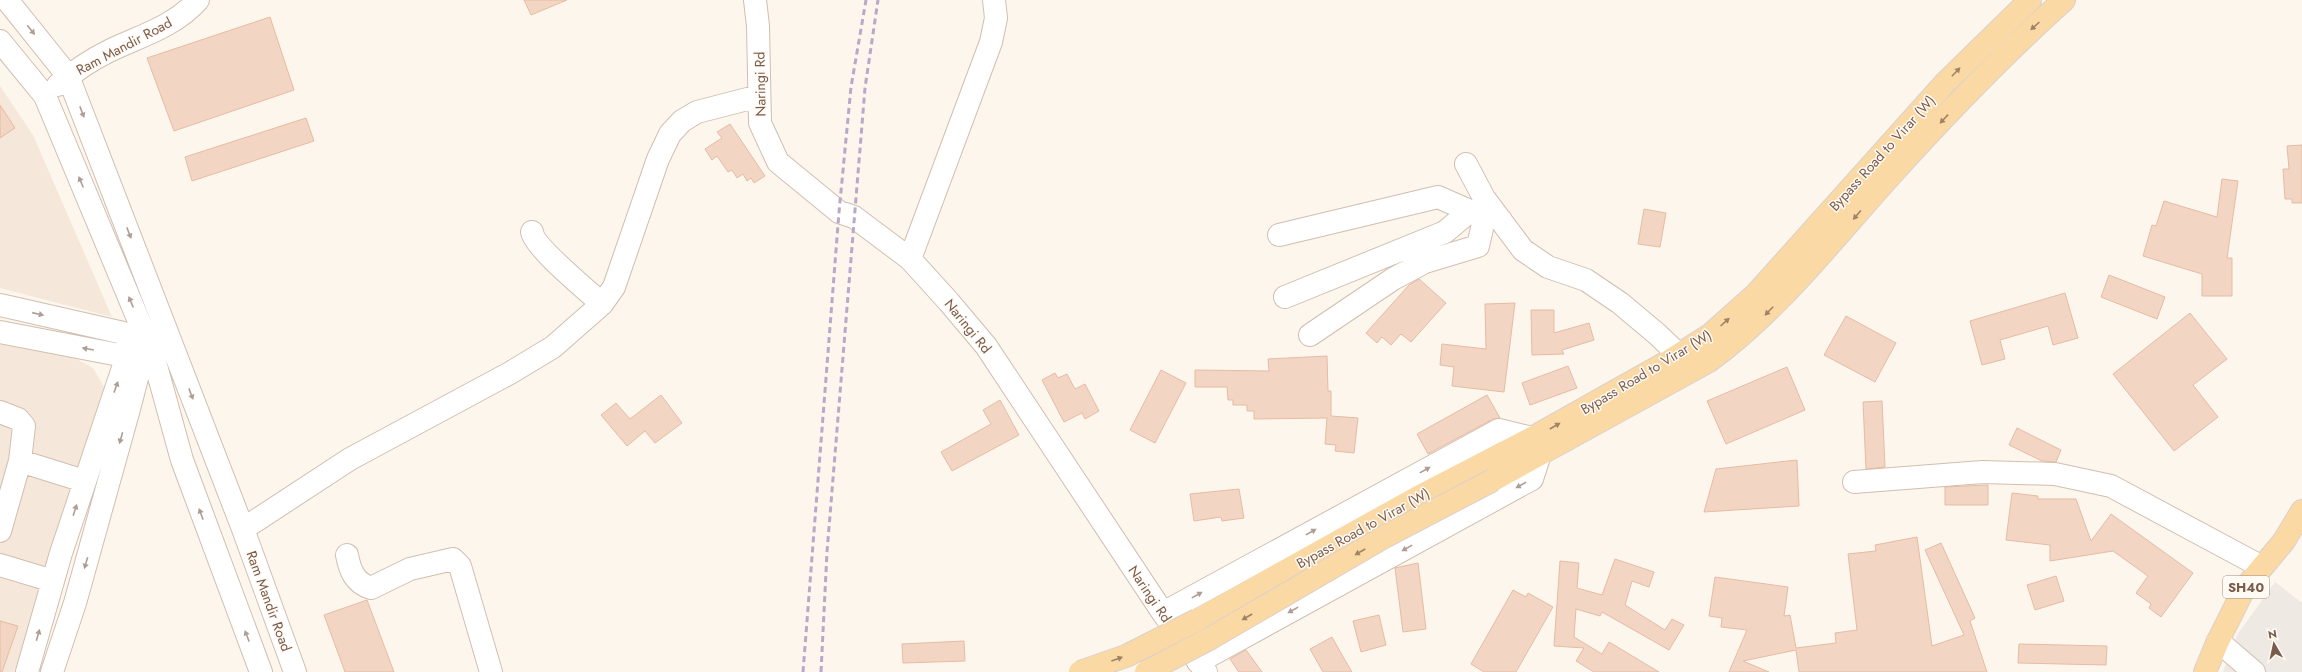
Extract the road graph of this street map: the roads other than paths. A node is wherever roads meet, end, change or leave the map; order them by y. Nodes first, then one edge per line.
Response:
1 (7, 0) edge
2 (198, 0) edge
3 (755, 0) edge
4 (994, 0) edge
5 (2030, 0) edge
6 (2064, 0) edge
7 (0, 41) edge
8 (68, 76) junction
9 (45, 96) junction
10 (759, 96) junction
11 (1466, 164) dead end
12 (1485, 215) junction
13 (532, 232) dead end
14 (1280, 235) dead end
15 (910, 259) junction
16 (1285, 297) dead end
17 (602, 304) junction
18 (0, 305) edge
19 (0, 332) edge
20 (1310, 335) dead end
21 (138, 336) junction
22 (171, 342) junction
23 (1679, 356) junction
24 (141, 359) junction
25 (181, 368) junction
26 (0, 412) edge
27 (1536, 446) junction
28 (20, 461) junction
29 (1488, 472) junction
30 (84, 481) junction
31 (1854, 482) dead end
32 (2300, 516) edge
33 (243, 529) junction
34 (0, 531) edge
35 (347, 555) dead end
36 (0, 565) edge
37 (2262, 567) junction
38 (53, 581) junction
39 (1163, 614) junction
40 (2218, 641) junction
41 (1202, 667) edge
42 (27, 672) edge
43 (52, 672) edge
44 (261, 672) edge
45 (295, 672) edge
46 (491, 672) edge
47 (1080, 672) edge
48 (1146, 672) edge
49 (2205, 672) edge
50 (2254, 672) edge

1 -> 8 street, Ram Mandir Road
2 - 8 street, Ram Mandir Road
3 - 10 street, Naringi Rd
4 - 15 street
23 -> 5 main road, Bypass Road to Virar (W)
6 -> 27 main road
7 - 9 street
8 - 9 street, Ram Mandir Road
8 -> 22 street, Ram Mandir Road
21 -> 9 street
10 - 15 street, Naringi Rd
10 - 17 street
11 - 12 street
12 - 14 street
12 - 16 street
12 - 20 street
12 - 23 street
13 - 17 street
15 - 39 street, Naringi Rd
17 - 33 street
18 -> 21 street
24 -> 19 street
21 - 22 street
21 - 24 street
21 - 24 street
22 - 25 street, Ram Mandir Road
27 -> 23 main road, Bypass Road to Virar (W)
24 - 25 street
30 -> 24 street
24 -> 43 street
44 -> 24 street
25 -> 33 street, Ram Mandir Road
26 - 28 street
27 - 29 main road
39 -> 27 street
27 -> 41 street
28 - 30 street
28 - 34 street
47 -> 29 main road, Bypass Road to Virar (W), bridge
29 -> 48 main road, bridge
38 -> 30 street
31 - 37 street
32 - 37 main road, SH40
33 - 45 street, Ram Mandir Road
35 - 46 street
36 - 38 street
37 - 40 main road, SH40
42 -> 38 street
39 - 41 street, Naringi Rd
40 - 49 main road, SH40
40 - 50 street

